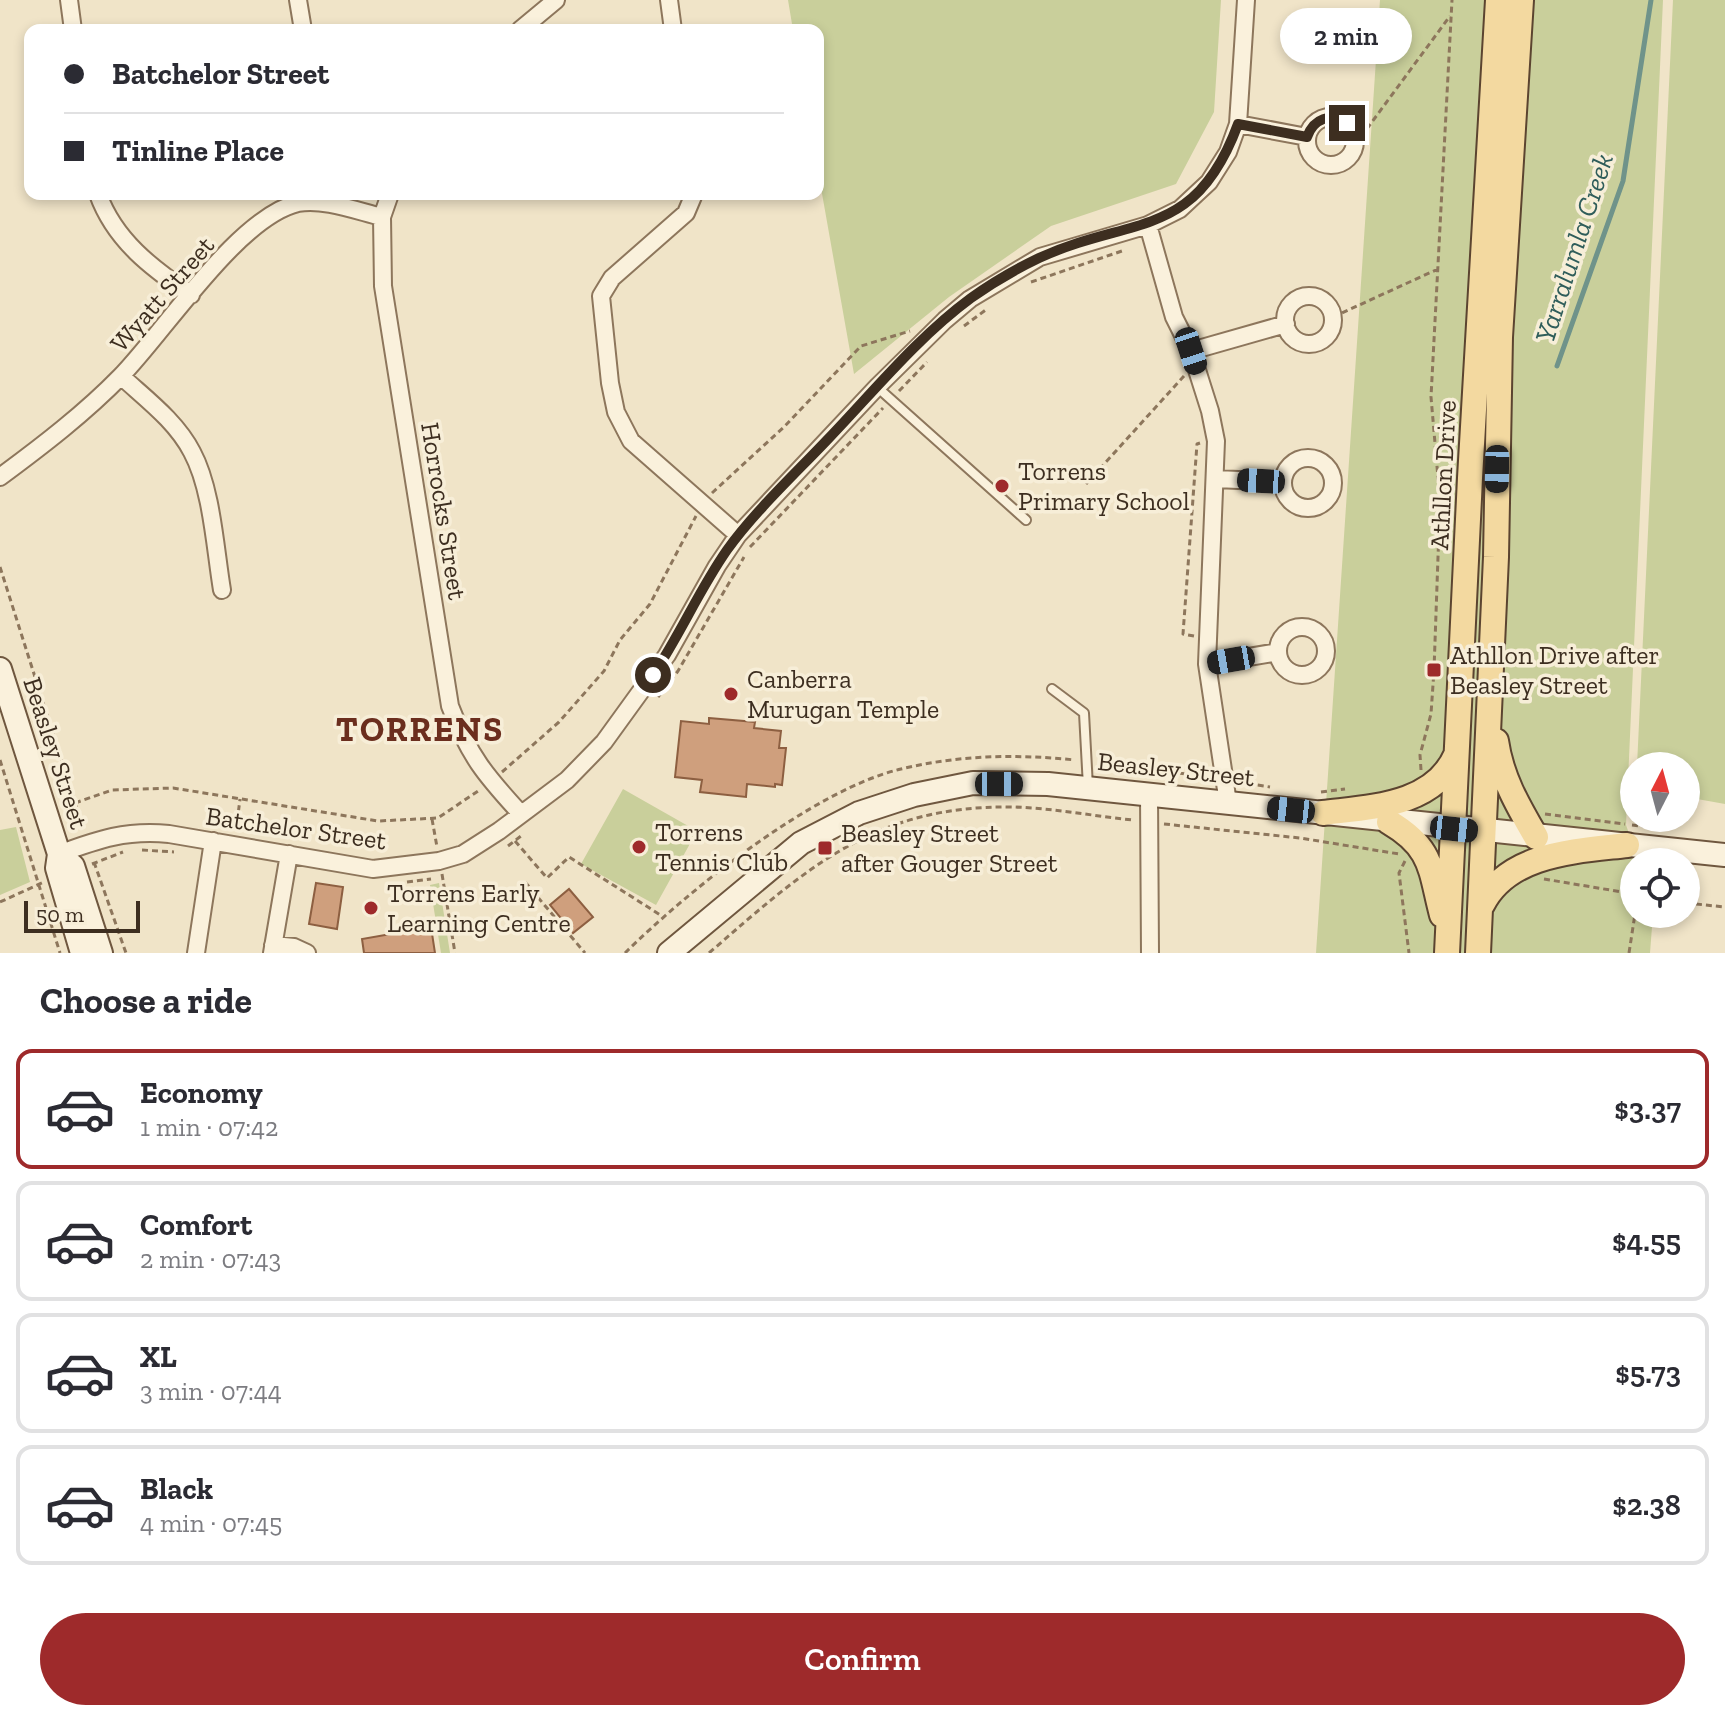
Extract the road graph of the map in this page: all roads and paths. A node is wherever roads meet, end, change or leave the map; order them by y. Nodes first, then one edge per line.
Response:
1 (69, 0) edge
2 (298, 0) edge
3 (556, 0) edge
4 (669, 0) edge
5 (1246, 0) edge
6 (1452, 0) edge
7 (1498, 0) edge
8 (1521, 0) edge
9 (1452, 14) junction
10 (72, 24) edge
11 (302, 24) edge
12 (527, 24) edge
13 (672, 24) edge
14 (1238, 124) junction
15 (1307, 137) junction
16 (1355, 145) junction
17 (101, 200) edge
18 (296, 200) edge
19 (307, 200) edge
20 (388, 200) edge
21 (691, 200) edge
22 (382, 217) junction
23 (1148, 225) junction
24 (1127, 249) dead end
25 (1438, 269) junction
26 (1020, 288) dead end
27 (191, 295) junction
28 (988, 308) dead end
29 (1333, 317) junction
30 (1286, 324) junction
31 (958, 331) dead end
32 (1191, 351) junction
33 (937, 352) dead end
34 (920, 357) junction
35 (121, 376) junction
36 (877, 387) junction
37 (1191, 387) dead end
38 (892, 399) junction
39 (1207, 441) dead end
40 (0, 477) edge
41 (1216, 479) junction
42 (1283, 482) dead end
43 (1086, 484) dead end
44 (704, 504) junction
45 (1026, 520) dead end
46 (738, 535) junction
47 (0, 567) edge
48 (222, 590) dead end
49 (1196, 636) dead end
50 (1278, 652) dead end
51 (1207, 664) junction
52 (0, 669) edge
53 (1052, 689) dead end
54 (656, 700) dead end
55 (1490, 703) junction
56 (1457, 754) junction
57 (0, 760) edge
58 (1086, 761) junction
59 (1212, 767) dead end
60 (1423, 779) dead end
61 (1224, 780) junction
62 (491, 781) junction
63 (1270, 787) dead end
64 (1088, 788) junction
65 (1355, 790) dead end
66 (1149, 795) junction
67 (240, 799) junction
68 (75, 803) junction
69 (1228, 803) junction
70 (1516, 803) junction
71 (1319, 804) junction
72 (521, 814) junction
73 (432, 818) junction
74 (1149, 822) junction
75 (1389, 822) junction
76 (1620, 823) edge
77 (504, 828) junction
78 (1454, 829) junction
79 (527, 830) dead end
80 (1484, 832) junction
81 (1536, 837) junction
82 (213, 841) junction
83 (515, 841) junction
84 (88, 843) junction
85 (234, 845) junction
86 (1627, 845) junction
87 (504, 848) dead end
88 (173, 852) dead end
89 (59, 854) junction
90 (289, 854) junction
91 (1725, 855) edge
92 (95, 863) junction
93 (441, 869) junction
94 (454, 873) dead end
95 (1544, 879) dead end
96 (401, 882) dead end
97 (525, 882) dead end
98 (38, 885) junction
99 (1620, 892) edge
100 (0, 902) edge
101 (1700, 904) edge
102 (1481, 907) junction
103 (1725, 907) edge
104 (662, 916) junction
105 (1633, 928) edge
106 (1448, 947) edge
107 (272, 949) edge
108 (60, 953) edge
109 (82, 953) edge
110 (101, 953) edge
111 (126, 953) edge
112 (196, 953) edge
113 (307, 953) edge
114 (455, 953) edge
115 (585, 953) edge
116 (625, 953) edge
117 (669, 953) edge
118 (709, 953) edge
119 (1150, 953) edge
120 (1409, 953) edge
121 (1478, 953) edge
122 (1629, 953) edge

1 - 10 street
2 - 11 street
3 - 12 street
4 - 13 street
5 - 14 street, Batchelor Street
6 - 9 path
7 - 56 main road, Athllon Drive
8 - 55 main road, Athllon Drive
9 - 16 path
9 - 25 path
14 - 15 street
14 - 23 street, Batchelor Street
15 - 16 street
15 - 16 street
17 - 27 street
18 - 27 street, Wyatt Street
19 - 22 street, Wyatt Street
20 - 22 street, Horrocks Street
21 - 44 street
22 - 62 street, Horrocks Street
23 - 32 street
23 - 34 street, Batchelor Street
24 - 26 path
25 - 29 path
25 - 60 path
27 - 35 street, Wyatt Street
28 - 31 path
29 - 30 street
29 - 30 street
30 - 32 street
32 - 41 street
33 - 34 path
34 - 36 street, Batchelor Street
34 - 38 path
34 - 44 path
35 - 40 street, Wyatt Street
35 - 48 street
36 - 38 lane
36 - 46 street, Batchelor Street
37 - 43 path
38 - 45 lane
38 - 54 path
39 - 49 path
41 - 42 street
41 - 51 street
44 - 46 street
44 - 62 path
46 - 72 street, Batchelor Street
47 - 68 path
50 - 51 street
51 - 61 street
52 - 89 main road, Beasley Street
53 - 58 lane
55 - 70 main road
55 - 80 main road, Athllon Drive
56 - 71 main road
56 - 78 main road, Athllon Drive
57 - 98 path
58 - 59 path
58 - 64 lane
58 - 104 path
61 - 63 path
61 - 69 street
62 - 72 street, Horrocks Street
62 - 73 path
64 - 66 main road, Beasley Street
64 - 117 main road, Beasley Street
65 - 71 path
66 - 69 main road, Beasley Street
66 - 74 street
67 - 68 path
67 - 73 path
67 - 85 path
68 - 84 path
69 - 71 main road, Beasley Street
70 - 76 path
70 - 81 main road
71 - 75 main road, Beasley Street
72 - 77 street, Batchelor Street
73 - 93 path
74 - 118 path
74 - 119 street
74 - 120 path
75 - 78 main road, Beasley Street
75 - 106 main road
77 - 83 path
77 - 93 street, Batchelor Street
78 - 80 main road, Beasley Street
78 - 106 main road, Athllon Drive
79 - 83 path
80 - 81 main road, Beasley Street
80 - 102 main road, Athllon Drive
81 - 86 main road, Beasley Street
82 - 84 street, Batchelor Street
82 - 85 street, Batchelor Street
82 - 112 street
83 - 87 path
83 - 104 path
84 - 89 street, Batchelor Street
84 - 92 path
85 - 90 street, Batchelor Street
86 - 91 main road, Beasley Street
86 - 102 main road
88 - 92 path
89 - 109 main road, Beasley Street
89 - 110 main road, Beasley Street
90 - 93 street, Batchelor Street
90 - 107 street
92 - 111 path
93 - 94 path
93 - 96 path
93 - 114 path
95 - 99 path
97 - 115 path
98 - 100 path
98 - 108 path
101 - 103 path
102 - 121 main road, Athllon Drive
104 - 116 path
105 - 122 path
107 - 113 street

